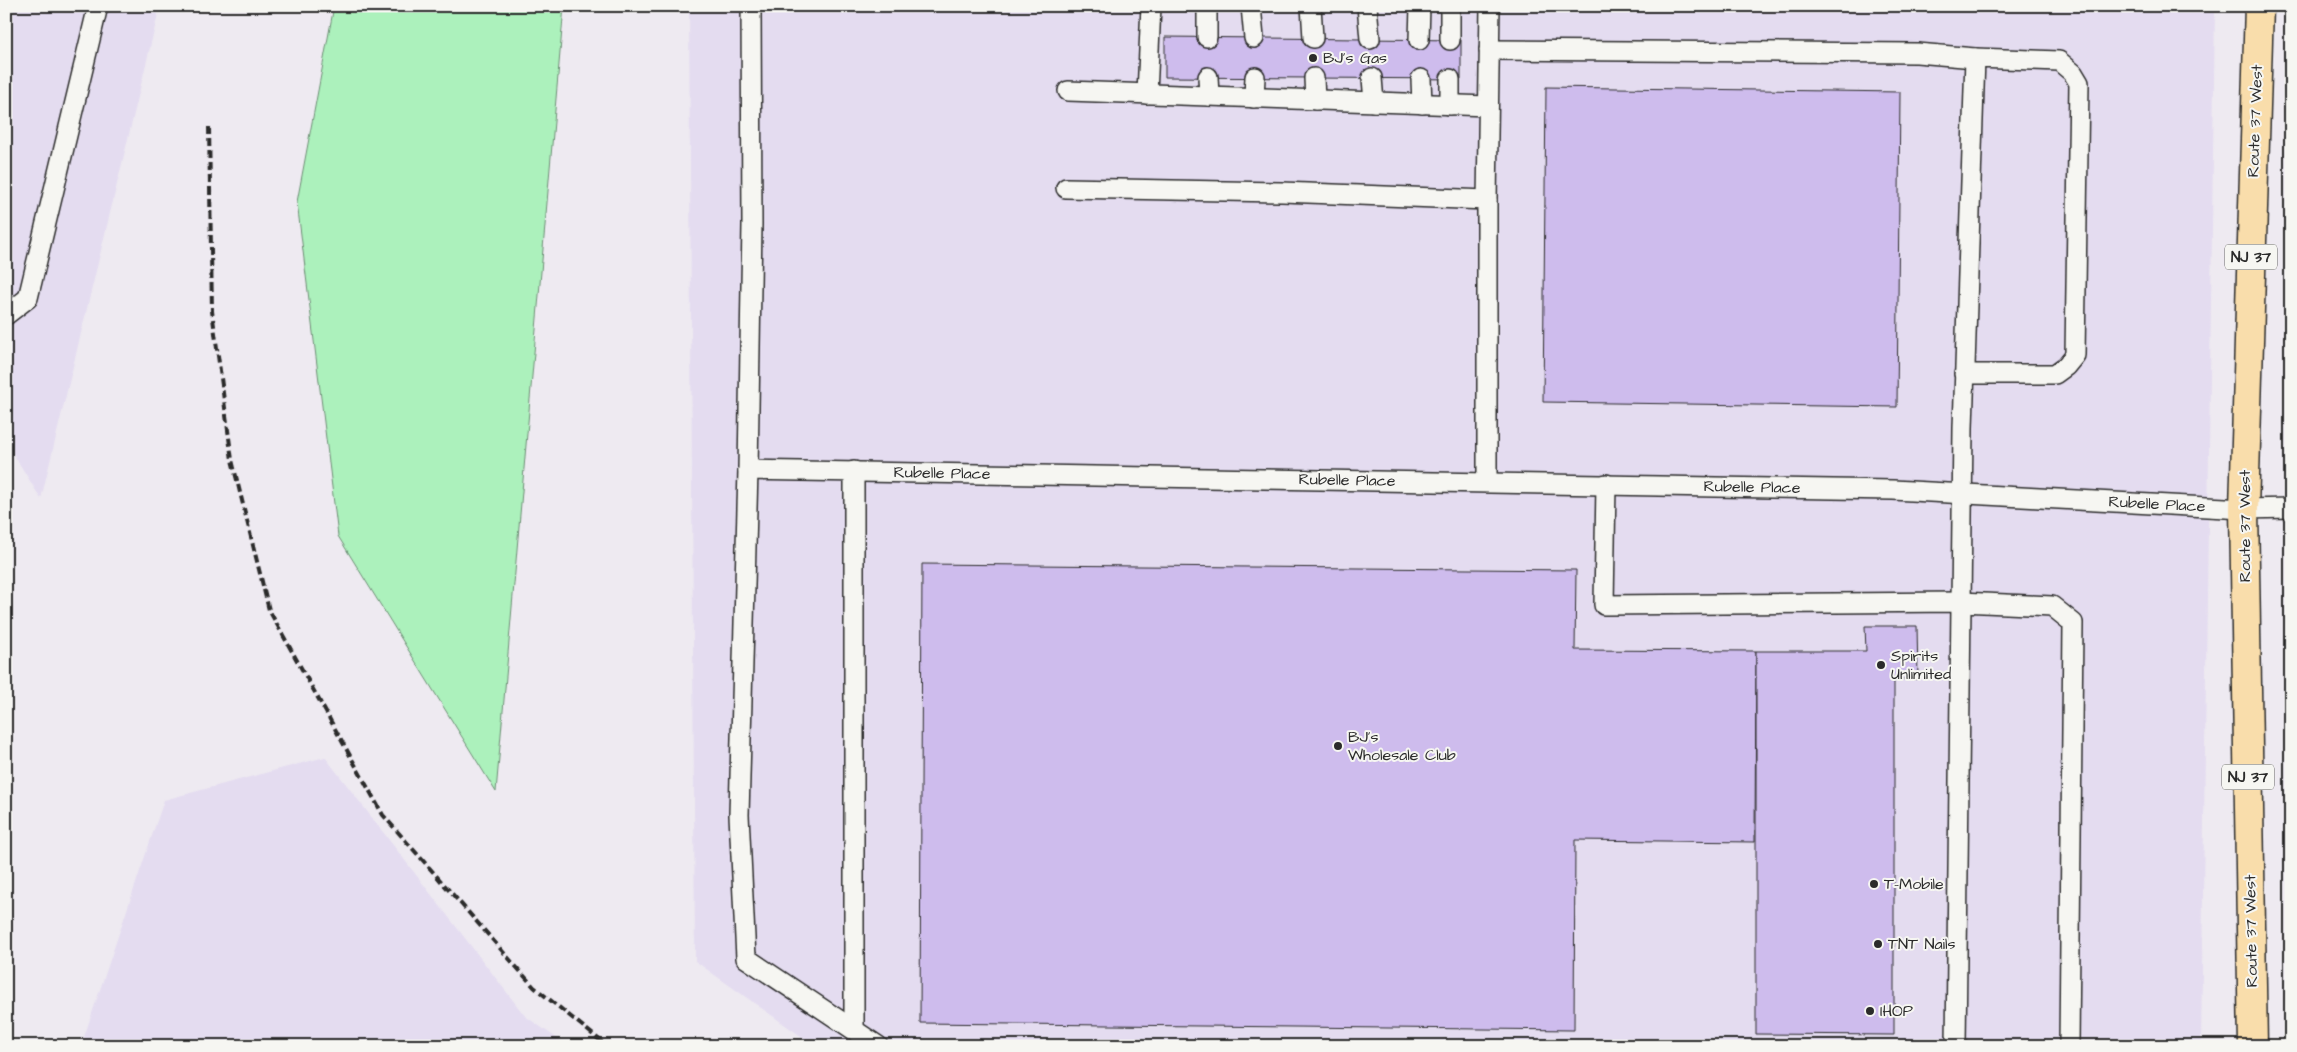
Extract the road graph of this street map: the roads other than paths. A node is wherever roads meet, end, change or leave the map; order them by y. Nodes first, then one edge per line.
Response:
1 (98, 6) edge
2 (750, 6) edge
3 (1151, 6) edge
4 (1207, 6) edge
5 (1251, 6) edge
6 (1311, 6) edge
7 (1367, 6) edge
8 (1420, 6) edge
9 (1450, 6) edge
10 (1490, 6) edge
11 (2258, 6) edge
12 (1208, 37) dead end
13 (1254, 38) dead end
14 (1313, 38) dead end
15 (1370, 39) dead end
16 (1419, 40) dead end
17 (1450, 40) dead end
18 (1489, 50) junction
19 (1975, 58) junction
20 (1208, 77) dead end
21 (1254, 77) dead end
22 (1314, 78) dead end
23 (1372, 78) dead end
24 (1421, 79) dead end
25 (1450, 79) dead end
26 (1068, 91) dead end
27 (1147, 94) junction
28 (1209, 96) junction
29 (1254, 98) junction
30 (1315, 100) junction
31 (1374, 102) junction
32 (1422, 104) junction
33 (1450, 105) junction
34 (1488, 106) junction
35 (1066, 188) dead end
36 (1487, 200) junction
37 (6, 315) edge
38 (1964, 374) junction
39 (748, 470) junction
40 (854, 471) junction
41 (1487, 482) junction
42 (1606, 484) junction
43 (1961, 493) junction
44 (2244, 508) junction
45 (2291, 508) edge
46 (1961, 602) junction
47 (854, 1029) junction
48 (878, 1046) edge
49 (1956, 1046) edge
50 (2069, 1046) edge
51 (2254, 1046) edge

1 - 37 lane
2 - 39 lane
3 - 27 lane
4 - 12 lane
5 - 13 lane
6 - 14 lane
7 - 15 lane
8 - 16 lane
9 - 17 lane
10 - 18 lane
11 - 44 highway, Route 37 West / NJ 37
18 - 19 lane
18 - 34 lane
19 - 38 lane
19 - 38 lane
20 - 28 lane
21 - 29 lane
22 - 30 lane
23 - 31 lane
24 - 32 lane
25 - 33 lane
26 - 27 lane
27 - 28 lane
28 - 29 lane
29 - 30 lane
30 - 31 lane
31 - 32 lane
32 - 33 lane
33 - 34 lane
34 - 36 lane
35 - 36 lane
36 - 41 lane
38 - 43 lane
39 - 40 lane, Rubelle Place
39 - 47 lane
40 - 41 lane, Rubelle Place
40 - 47 lane
41 - 42 lane, Rubelle Place
42 - 43 lane, Rubelle Place
42 - 46 lane
43 - 44 lane, Rubelle Place
43 - 46 lane
44 - 45 lane, Rubelle Place
44 - 51 highway, Route 37 West / NJ 37
46 - 49 lane
46 - 50 lane
47 - 48 lane

